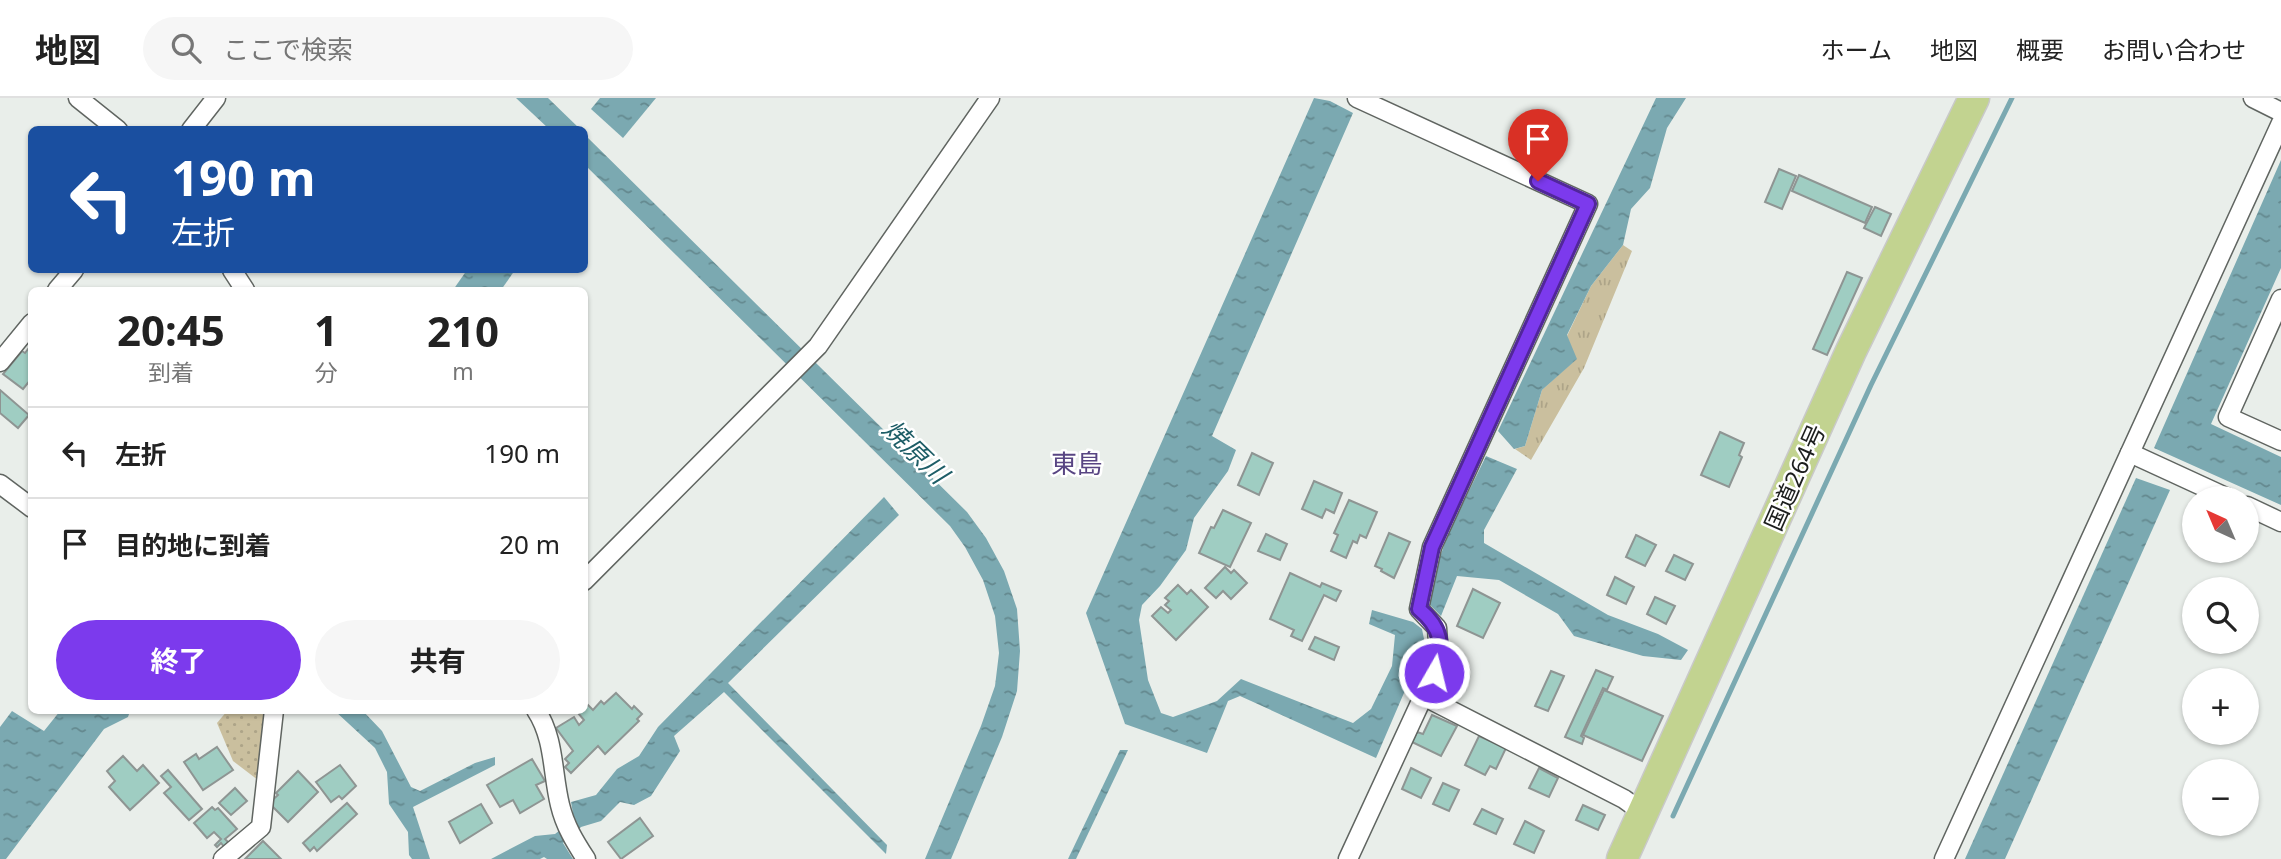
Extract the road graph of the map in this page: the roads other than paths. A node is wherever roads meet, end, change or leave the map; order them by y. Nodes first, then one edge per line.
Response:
1 (78, 98) edge
2 (216, 98) edge
3 (990, 98) edge
4 (1357, 98) edge
5 (1974, 98) edge
6 (2253, 98) edge
7 (2281, 112) edge
8 (2281, 123) edge
9 (113, 126) edge
10 (194, 126) edge
11 (71, 273) edge
12 (60, 287) edge
13 (2281, 299) edge
14 (28, 328) edge
15 (0, 362) edge
16 (2281, 441) edge
17 (2130, 453) junction
18 (0, 484) edge
19 (2202, 486) edge
20 (28, 505) edge
21 (2259, 512) edge
22 (2281, 522) edge
23 (588, 577) edge
24 (1425, 697) junction
25 (274, 714) edge
26 (538, 714) edge
27 (1642, 812) junction
28 (223, 859) edge
29 (586, 859) edge
30 (1348, 859) edge
31 (1622, 859) edge
32 (1944, 859) edge

1 - 9 street
2 - 10 street
3 - 23 street
4 - 24 street
5 - 27 highway, 国道264号
6 - 7 street
8 - 17 street
11 - 12 street
13 - 16 street
14 - 15 street
17 - 19 street
17 - 32 street
18 - 20 street
21 - 22 street
24 - 27 street
24 - 30 street
25 - 28 street
26 - 29 street
27 - 31 highway, 国道264号

